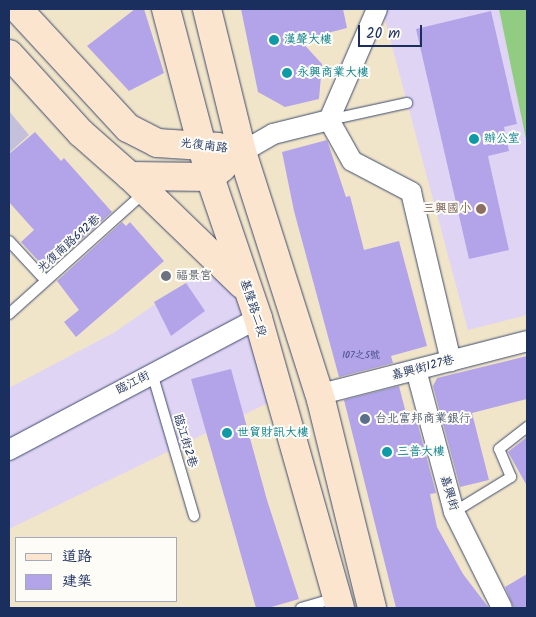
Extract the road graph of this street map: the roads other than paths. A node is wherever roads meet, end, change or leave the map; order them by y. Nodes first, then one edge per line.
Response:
1 (18, 9) edge
2 (166, 9) edge
3 (208, 9) edge
4 (377, 9) edge
5 (9, 54) edge
6 (407, 103) dead end
7 (329, 120) junction
8 (201, 143) junction
9 (242, 152) junction
10 (210, 177) junction
11 (138, 184) junction
12 (9, 241) edge
13 (46, 281) junction
14 (246, 288) junction
15 (9, 314) edge
16 (258, 318) junction
17 (527, 341) edge
18 (451, 361) junction
19 (416, 370) junction
20 (152, 373) junction
21 (321, 400) junction
22 (527, 427) edge
23 (9, 450) edge
24 (454, 512) junction
25 (194, 516) dead end
26 (338, 603) edge
27 (301, 608) edge
28 (372, 608) edge
29 (502, 608) edge

1 - 8 main road, 光復南路
2 - 8 main road, 基隆路二段
3 - 9 main road
4 - 7 street
5 - 11 main road
6 - 7 lane
7 - 9 street
7 - 18 street
8 - 9 main road, 光復南路
8 - 10 main road, 基隆路二段
9 - 10 main road, 光復南路
9 - 21 main road
10 - 11 main road
10 - 14 main road, 基隆路二段
11 - 13 lane, 光復南路692巷
11 - 14 main road
12 - 13 lane
13 - 15 lane, 光復南路692巷
14 - 16 main road, 基隆路二段
16 - 20 street, 臨江街
16 - 26 main road, 基隆路二段
17 - 18 street, 嘉興街127巷
18 - 19 street, 嘉興街127巷
19 - 21 street, 嘉興街127巷
19 - 24 street, 嘉興街
20 - 23 street, 臨江街
20 - 25 lane, 臨江街2巷
21 - 28 main road
22 - 24 lane
24 - 29 street, 嘉興街
26 - 27 lane

